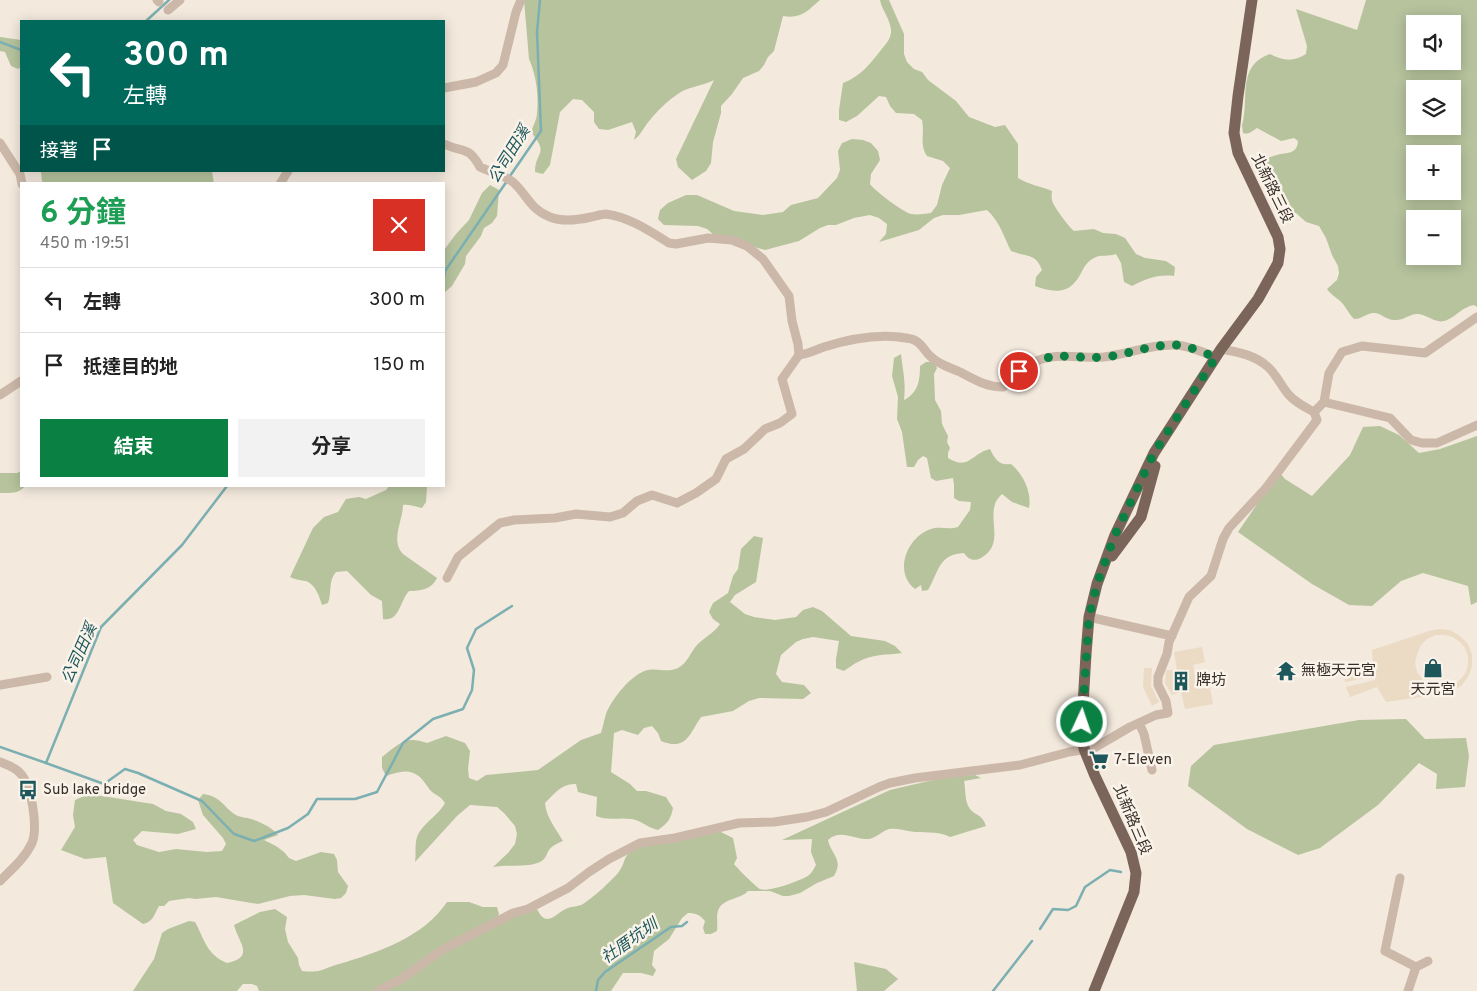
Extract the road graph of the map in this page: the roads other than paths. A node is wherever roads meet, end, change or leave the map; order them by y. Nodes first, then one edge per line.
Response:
1 (180, 0) edge
2 (521, 0) edge
3 (1252, 0) edge
4 (168, 10) dead end
5 (445, 88) edge
6 (0, 143) edge
7 (445, 144) edge
8 (22, 182) edge
9 (1477, 317) edge
10 (1218, 353) junction
11 (799, 355) junction
12 (20, 381) edge
13 (0, 396) edge
14 (1324, 402) junction
15 (1314, 412) junction
16 (1477, 425) edge
17 (447, 578) dead end
18 (1089, 617) junction
19 (1172, 636) junction
20 (47, 677) dead end
21 (0, 685) edge
22 (1139, 723) junction
23 (1084, 749) junction
24 (0, 762) edge
25 (1152, 770) dead end
26 (1400, 878) dead end
27 (0, 881) edge
28 (1428, 961) dead end
29 (1416, 967) junction
30 (378, 991) edge
31 (1094, 991) edge
32 (1408, 991) edge

1 - 4 street
2 - 5 street
3 - 10 main road, 北新路三段
6 - 8 street
7 - 11 street
9 - 14 street
10 - 11 street
10 - 15 street
10 - 18 main road, 北新路三段
11 - 17 street
12 - 13 street
14 - 15 street
14 - 16 street
15 - 19 street
18 - 19 street
18 - 23 main road, 北新路三段
19 - 22 street
20 - 21 street
22 - 23 street
22 - 25 street
23 - 30 street
23 - 31 main road, 北新路三段
24 - 27 street
26 - 29 street
28 - 29 street
29 - 32 street

